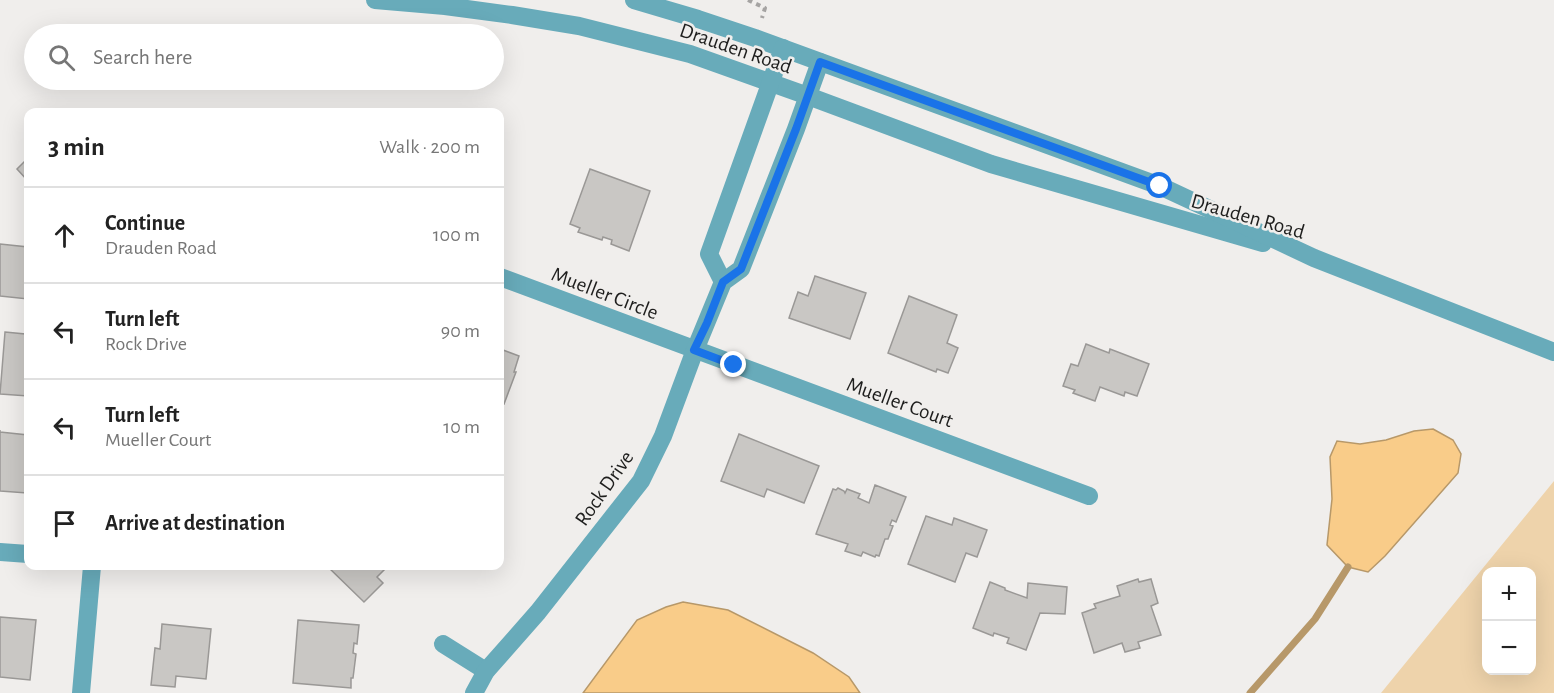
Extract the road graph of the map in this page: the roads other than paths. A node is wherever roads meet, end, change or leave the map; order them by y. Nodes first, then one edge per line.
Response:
1 (375, 0) edge
2 (634, 0) edge
3 (783, 48) junction
4 (820, 62) junction
5 (771, 83) junction
6 (808, 96) junction
7 (1314, 258) junction
8 (504, 279) edge
9 (723, 282) junction
10 (694, 350) junction
11 (1554, 352) edge
12 (1089, 496) dead end
13 (0, 552) edge
14 (24, 554) edge
15 (92, 570) edge
16 (443, 644) dead end
17 (486, 671) junction
18 (81, 693) edge
19 (474, 693) edge

1 - 5 street, Drauden Road
2 - 3 street, Drauden Road
3 - 4 street, Drauden Road
3 - 5 street
4 - 6 street, Rock Drive
4 - 7 street, Drauden Road
5 - 6 street, Drauden Road
5 - 9 street
6 - 7 street, Drauden Road
6 - 9 street, Rock Drive
7 - 11 street, Drauden Road
8 - 10 street, Mueller Circle
9 - 10 street, Rock Drive
10 - 12 street, Mueller Court
10 - 17 street, Rock Drive
13 - 14 street
15 - 18 street
16 - 17 street
17 - 19 street, Rock Drive

